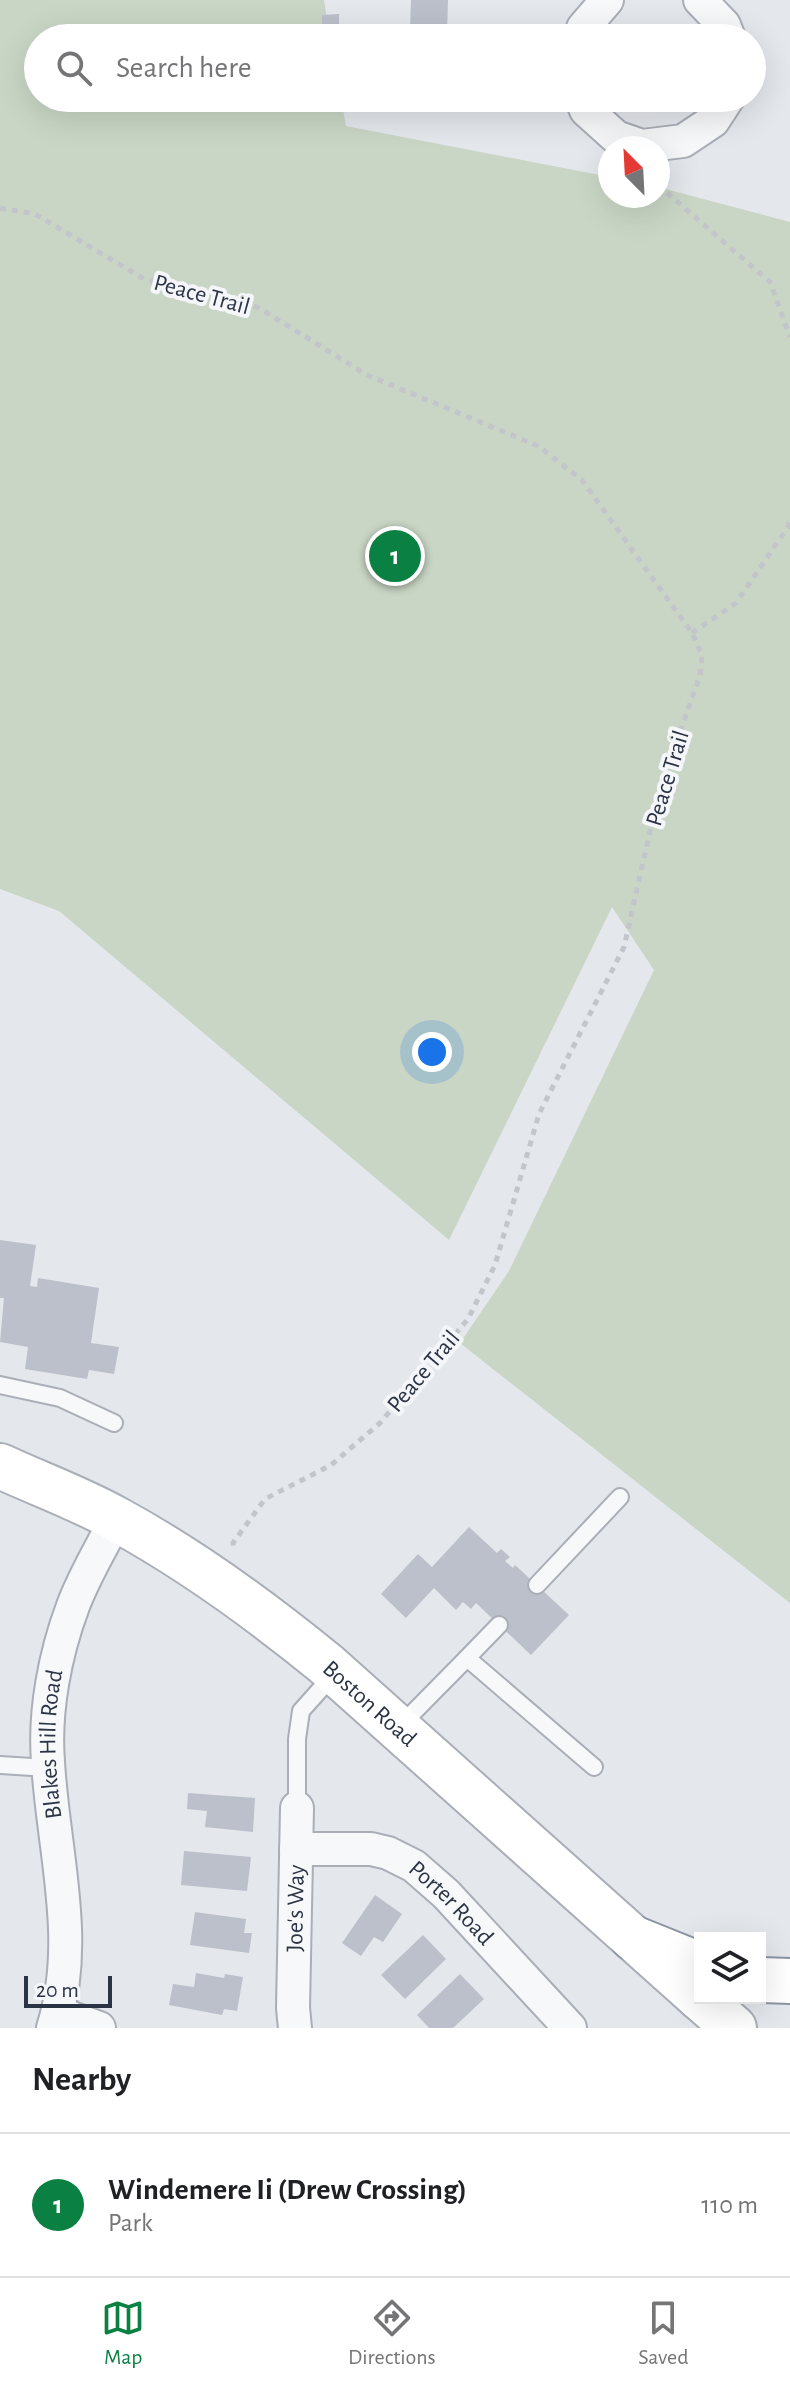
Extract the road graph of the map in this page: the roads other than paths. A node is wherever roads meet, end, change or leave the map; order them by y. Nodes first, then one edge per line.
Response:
1 (607, 0) edge
2 (700, 0) edge
3 (586, 24) edge
4 (723, 24) edge
5 (588, 112) edge
6 (719, 112) edge
7 (0, 1385) edge
8 (114, 1423) dead end
9 (0, 1466) edge
10 (620, 1497) dead end
11 (116, 1519) junction
12 (537, 1585) dead end
13 (499, 1625) dead end
14 (467, 1658) junction
15 (335, 1673) junction
16 (398, 1728) junction
17 (0, 1765) edge
18 (594, 1767) dead end
19 (48, 1768) junction
20 (297, 1808) joint
21 (296, 1849) junction
22 (633, 1938) junction
23 (694, 1963) edge
24 (766, 1980) edge
25 (790, 1981) edge
26 (694, 1993) edge
27 (707, 2004) edge
28 (56, 2021) edge
29 (293, 2021) edge
30 (99, 2028) edge
31 (570, 2028) edge
32 (734, 2028) edge

1 - 3 street
2 - 4 street
5 - 6 street
7 - 8 lane
9 - 11 main road, Boston Road
10 - 12 lane
11 - 15 main road, Boston Road
11 - 19 street, Blakes Hill Road
13 - 14 lane
14 - 16 lane
14 - 18 lane
15 - 16 main road, Boston Road
15 - 20 lane
16 - 22 main road, Boston Road
17 - 19 lane
19 - 28 street, Blakes Hill Road
20 - 21 street, Joe's Way
21 - 29 street, Joe's Way
21 - 31 street, Porter Road
22 - 23 main road
22 - 26 main road, Boston Road
24 - 25 main road
27 - 32 main road, Boston Road
28 - 30 street

